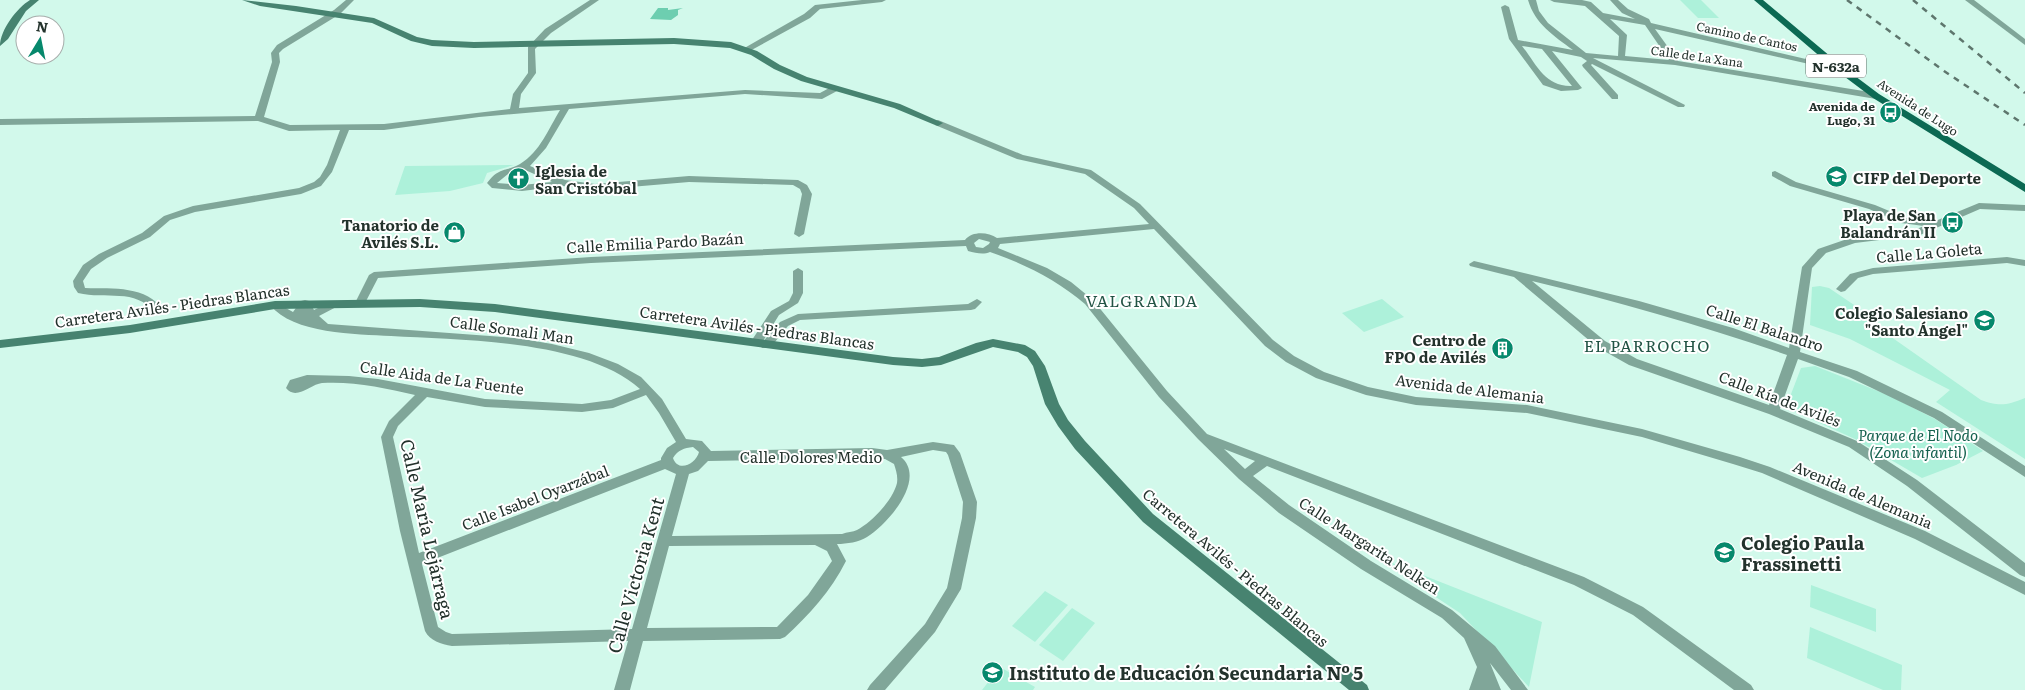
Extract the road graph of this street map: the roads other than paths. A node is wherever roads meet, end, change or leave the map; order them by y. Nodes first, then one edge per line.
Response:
1 (35, 0) edge
2 (246, 0) edge
3 (350, 0) edge
4 (595, 0) edge
5 (882, 0) edge
6 (1532, 0) edge
7 (1554, 0) edge
8 (1614, 0) edge
9 (1758, 0) edge
10 (1969, 0) edge
11 (1505, 7) dead end
12 (332, 14) junction
13 (1605, 16) junction
14 (1648, 24) junction
15 (537, 42) junction
16 (1515, 42) junction
17 (0, 43) edge
18 (2025, 43) edge
19 (1544, 47) junction
20 (745, 50) junction
21 (1585, 55) junction
22 (1622, 55) dead end
23 (1592, 61) junction
24 (1675, 63) junction
25 (1840, 69) junction
26 (834, 89) junction
27 (1876, 96) junction
28 (1615, 97) dead end
29 (1681, 105) dead end
30 (566, 108) junction
31 (514, 111) junction
32 (259, 118) junction
33 (0, 122) edge
34 (938, 123) joint
35 (346, 127) junction
36 (523, 166) junction
37 (1775, 174) dead end
38 (563, 183) junction
39 (2025, 189) edge
40 (1137, 206) junction
41 (2025, 208) edge
42 (1156, 226) junction
43 (1934, 226) junction
44 (1132, 228) junction
45 (799, 234) dead end
46 (969, 243) junction
47 (993, 245) junction
48 (2025, 263) edge
49 (1474, 264) dead end
50 (798, 271) dead end
51 (1517, 274) junction
52 (1841, 289) dead end
53 (360, 302) junction
54 (977, 302) dead end
55 (305, 303) junction
56 (336, 303) junction
57 (274, 305) junction
58 (159, 311) dead end
59 (302, 319) junction
60 (0, 344) edge
61 (761, 344) junction
62 (1794, 353) junction
63 (318, 379) dead end
64 (648, 390) junction
65 (424, 393) junction
66 (1773, 411) junction
67 (1202, 436) junction
68 (683, 444) junction
69 (887, 455) junction
70 (705, 456) junction
71 (1266, 460) junction
72 (667, 463) junction
73 (684, 470) junction
74 (2025, 472) edge
75 (1244, 476) junction
76 (816, 539) junction
77 (663, 541) junction
78 (414, 561) junction
79 (2024, 579) edge
80 (1468, 633) junction
81 (637, 635) junction
82 (1484, 668) junction
83 (622, 690) edge
84 (875, 690) edge
85 (1361, 690) edge
86 (1477, 690) edge
87 (1493, 690) edge
88 (1520, 690) edge
89 (1746, 690) edge

1 - 17 street
2 - 12 street
3 - 12 street
4 - 15 street
5 - 20 street
6 - 21 street
7 - 13 street
8 - 14 street
9 - 25 main road, Avenida de Lugo / N-632a
10 - 18 street
11 - 16 street
12 - 15 street
12 - 32 street
13 - 14 street
13 - 22 street
14 - 24 street
14 - 25 street, Camino de Cantos
15 - 20 street
15 - 31 street
16 - 19 street, Calle de La Xana
16 - 19 street
19 - 21 street, Calle de La Xana
20 - 26 street
21 - 23 street
21 - 24 street, Calle de La Xana
23 - 28 street
23 - 29 street
24 - 27 street, Calle de La Xana
25 - 27 main road, Avenida de Lugo / N-632a
26 - 30 street
26 - 34 street
27 - 39 main road, Avenida de Lugo / N-632a
30 - 31 street
30 - 36 street
31 - 35 street
32 - 33 street
32 - 35 street
34 - 40 street, Avenida de Alemania
35 - 58 street
36 - 38 street
36 - 38 street
37 - 43 street
38 - 45 street
40 - 42 street, Avenida de Alemania
40 - 44 street
41 - 43 street
42 - 44 street
42 - 79 street, Avenida de Alemania
43 - 62 street
44 - 47 street
46 - 47 street
46 - 47 street
46 - 53 street, Calle Emilia Pardo Bazán
47 - 67 street, Calle Margarita Nelken
48 - 52 street, Calle La Goleta
49 - 51 street, Calle El Balandro
50 - 61 street
51 - 62 street, Calle El Balandro
51 - 66 street, Calle Ría de Avilés
53 - 56 street, Carretera Avilés - Piedras Blancas
53 - 61 street, Carretera Avilés - Piedras Blancas
54 - 61 street
55 - 56 street, Carretera Avilés - Piedras Blancas
55 - 57 street, Carretera Avilés - Piedras Blancas
55 - 59 street
55 - 59 street
56 - 59 street
57 - 59 street, Calle Somali Man
57 - 60 street, Carretera Avilés - Piedras Blancas
59 - 64 street, Calle Somali Man
61 - 85 street, Carretera Avilés - Piedras Blancas
62 - 66 street
62 - 74 street, Calle El Balandro
63 - 65 street, Calle Aida de La Fuente
64 - 65 street, Calle Aida de La Fuente
64 - 68 street, Calle Somali Man
65 - 78 street, Calle María Lejárraga
66 - 79 street, Calle Ría de Avilés
67 - 71 street
67 - 75 street, Calle Margarita Nelken
68 - 70 street
68 - 72 street
69 - 70 street, Calle Dolores Medio
69 - 76 street, Calle Dolores Medio
69 - 84 street
70 - 73 street
71 - 75 street
71 - 89 street
72 - 73 street
72 - 78 street, Calle Isabel Oyarzábal
73 - 77 street, Calle Victoria Kent
75 - 80 street, Calle Margarita Nelken
76 - 77 street
76 - 81 street
77 - 81 street, Calle Victoria Kent
78 - 81 street, Calle María Lejárraga
80 - 82 street
80 - 88 street, Calle Margarita Nelken
81 - 83 street, Calle Victoria Kent
82 - 86 street
82 - 87 street

